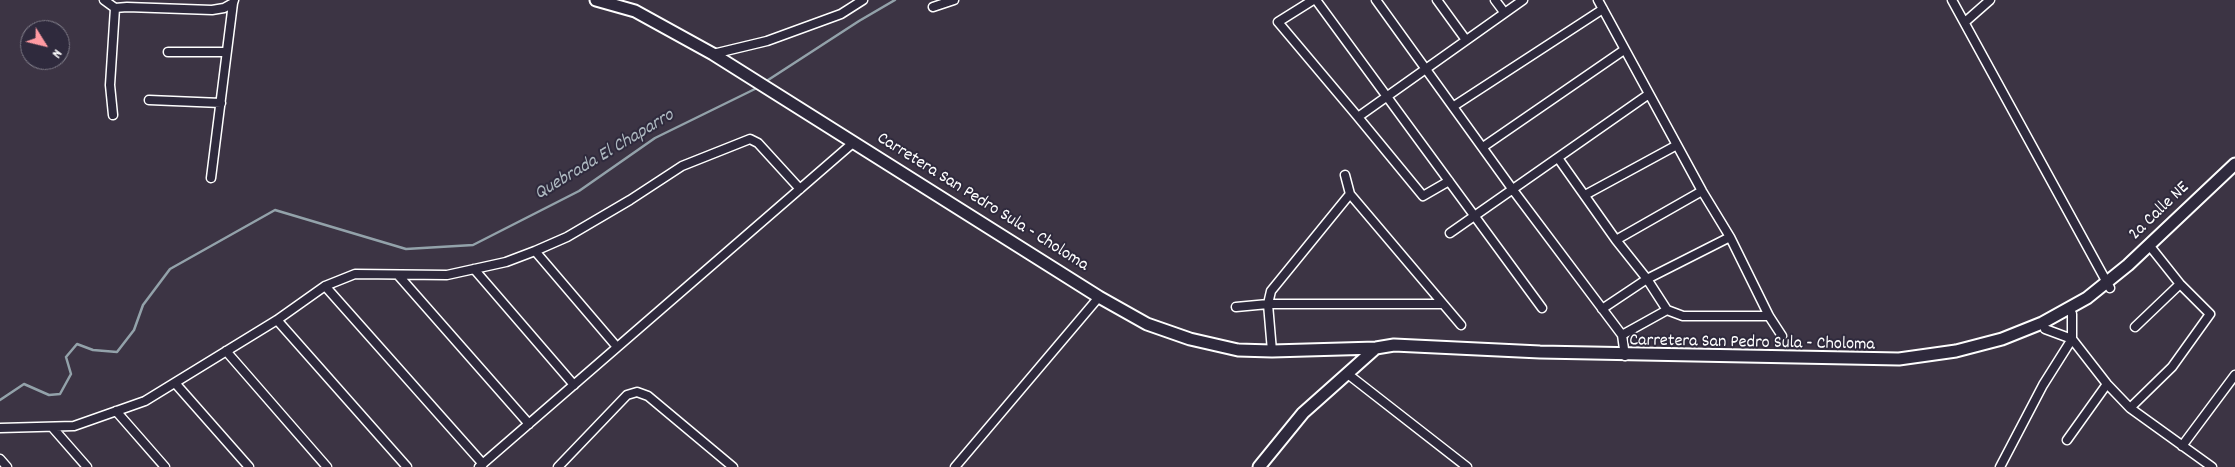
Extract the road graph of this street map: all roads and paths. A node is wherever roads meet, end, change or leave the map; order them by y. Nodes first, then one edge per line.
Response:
1 (104, 0) edge
2 (596, 0) edge
3 (863, 0) edge
4 (954, 0) edge
5 (1315, 0) edge
6 (1376, 0) edge
7 (1437, 0) edge
8 (1495, 0) edge
9 (1523, 0) edge
10 (1598, 0) edge
11 (1952, 0) edge
12 (1990, 0) edge
13 (233, 2) edge
14 (933, 7) dead end
15 (115, 8) junction
16 (1603, 9) junction
17 (1504, 12) junction
18 (1965, 22) junction
19 (1466, 40) junction
20 (1624, 50) junction
21 (168, 52) dead end
22 (226, 52) junction
23 (714, 54) junction
24 (1427, 68) junction
25 (1649, 94) junction
26 (1387, 95) junction
27 (149, 100) dead end
28 (220, 103) junction
29 (1454, 106) junction
30 (112, 115) dead end
31 (1358, 117) junction
32 (854, 142) junction
33 (1677, 144) junction
34 (1483, 147) junction
35 (1558, 158) junction
36 (2235, 164) edge
37 (2235, 174) edge
38 (1345, 175) dead end
39 (211, 178) dead end
40 (1449, 182) junction
41 (800, 189) junction
42 (1512, 190) junction
43 (1702, 191) junction
44 (1350, 194) junction
45 (1584, 195) junction
46 (1474, 216) junction
47 (1450, 233) dead end
48 (1730, 237) junction
49 (1616, 240) junction
50 (2151, 248) junction
51 (535, 251) junction
52 (474, 269) junction
53 (398, 275) junction
54 (1647, 280) junction
55 (2180, 284) junction
56 (2109, 285) junction
57 (325, 286) junction
58 (1099, 297) junction
59 (1268, 304) junction
60 (1442, 304) junction
61 (1236, 307) dead end
62 (1542, 308) dead end
63 (1602, 309) junction
64 (1667, 310) junction
65 (2072, 314) junction
66 (1769, 316) junction
67 (277, 320) junction
68 (1461, 326) dead end
69 (2135, 327) dead end
70 (2044, 329) junction
71 (1622, 336) junction
72 (1782, 336) dead end
73 (2072, 339) junction
74 (617, 347) junction
75 (1376, 348) junction
76 (226, 351) junction
77 (1272, 351) junction
78 (1625, 355) junction
79 (1348, 375) junction
80 (2235, 376) edge
81 (175, 383) junction
82 (2107, 384) junction
83 (574, 385) junction
84 (2130, 408) junction
85 (116, 411) junction
86 (529, 424) junction
87 (52, 427) junction
88 (0, 428) edge
89 (2067, 440) dead end
90 (2182, 446) junction
91 (0, 459) edge
92 (481, 466) edge
93 (7, 467) edge
94 (87, 467) edge
95 (165, 467) edge
96 (249, 467) edge
97 (327, 467) edge
98 (407, 467) edge
99 (558, 467) edge
100 (733, 467) edge
101 (955, 467) edge
102 (1258, 467) edge
103 (1467, 467) edge
104 (2000, 467) edge
105 (2212, 467) edge

1 - 15 street
2 - 23 main road, Carretera San Pedro Sula - Choloma
3 - 23 street
4 - 14 street
5 - 26 street
5 - 31 street
6 - 24 street
7 - 19 street
8 - 17 street
9 - 17 street
10 - 16 street
11 - 18 street
12 - 18 street
13 - 15 street
13 - 22 street
15 - 30 street
16 - 20 street
16 - 29 street
17 - 19 street
18 - 56 street
19 - 24 street
20 - 25 street
20 - 34 street
21 - 22 street
22 - 28 street
23 - 32 main road, Carretera San Pedro Sula - Choloma
24 - 26 street
24 - 29 street
25 - 33 street
25 - 35 street
26 - 31 street
26 - 40 street
27 - 28 street
28 - 39 street
29 - 34 street
31 - 40 street
32 - 41 street
32 - 58 main road, Carretera San Pedro Sula - Choloma
33 - 43 street
33 - 45 street
34 - 42 street
35 - 42 street
35 - 45 street
36 - 50 main road, 2a Calle NE
37 - 50 main road, 2a Calle NE
38 - 44 street
40 - 46 street
41 - 51 street
41 - 74 street
42 - 46 street
42 - 63 street
43 - 48 street
43 - 49 street
44 - 59 street
44 - 60 street
45 - 49 street
46 - 47 street
46 - 62 street
48 - 54 street
48 - 66 street
49 - 54 street
50 - 55 street
50 - 56 main road, 2a Calle NE
51 - 52 street
51 - 74 street
52 - 53 street
52 - 83 street
53 - 57 street
53 - 86 street
54 - 63 street
54 - 64 street
55 - 69 street
55 - 84 street
56 - 65 main road, Carretera San Pedro Sula - Choloma
56 - 78 main road, Carretera San Pedro Sula - Choloma
57 - 67 street
57 - 92 street
58 - 77 main road, Carretera San Pedro Sula - Choloma
58 - 101 street
59 - 60 street
59 - 61 street
59 - 77 street
60 - 68 street
63 - 71 street
64 - 66 street
64 - 71 street
65 - 70 main road, Carretera San Pedro Sula - Choloma
65 - 73 street
66 - 72 street
67 - 76 street
67 - 98 street
70 - 73 street
70 - 78 main road, Carretera San Pedro Sula - Choloma
71 - 78 street
73 - 82 street
73 - 104 street
74 - 83 street
75 - 77 main road, Carretera San Pedro Sula - Choloma
75 - 78 main road, Carretera San Pedro Sula - Choloma
75 - 79 main road
76 - 81 street
76 - 97 street
79 - 102 main road
79 - 103 street
80 - 90 street
81 - 85 street
81 - 96 street
82 - 84 street
82 - 89 street
83 - 86 street
84 - 90 street
85 - 87 street
85 - 95 street
86 - 92 street
87 - 88 street
87 - 94 street
90 - 105 street
91 - 93 street
99 - 100 street

